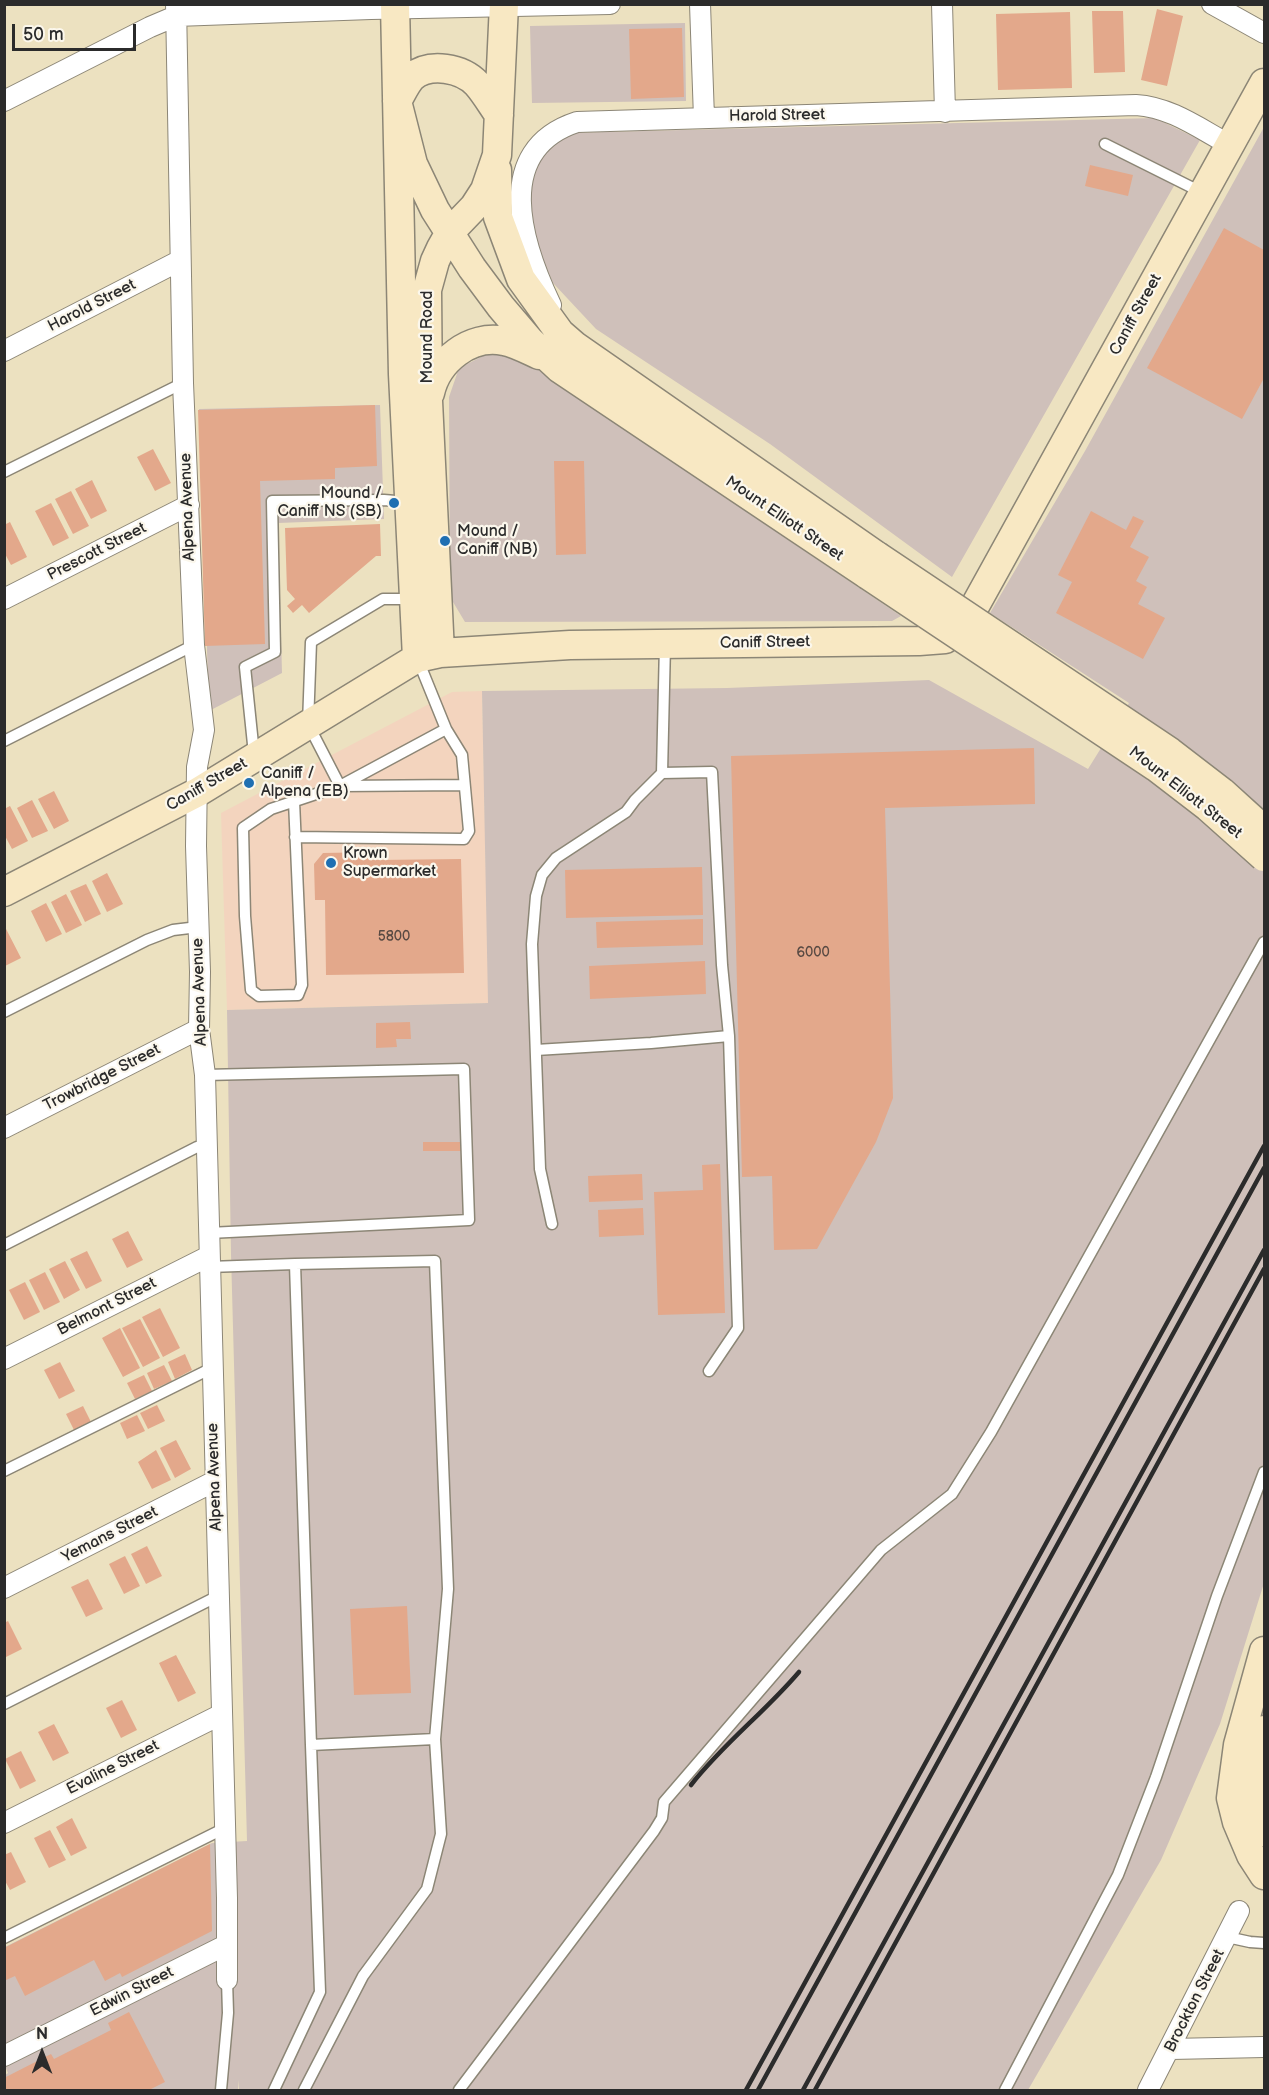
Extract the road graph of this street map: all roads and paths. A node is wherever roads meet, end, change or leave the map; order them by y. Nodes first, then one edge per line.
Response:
1 (610, 4) edge
2 (700, 4) edge
3 (942, 4) edge
4 (1212, 4) edge
5 (504, 6) edge
6 (395, 7) edge
7 (176, 10) edge
8 (1264, 33) edge
9 (1264, 83) edge
10 (4, 101) edge
11 (397, 101) junction
12 (945, 112) junction
13 (499, 115) junction
14 (704, 118) junction
15 (1105, 144) dead end
16 (1230, 146) junction
17 (496, 155) junction
18 (1204, 193) junction
19 (450, 232) junction
20 (179, 261) junction
21 (4, 351) edge
22 (566, 357) junction
23 (183, 383) junction
24 (428, 401) junction
25 (4, 472) edge
26 (409, 502) junction
27 (189, 505) junction
28 (872, 565) junction
29 (4, 599) edge
30 (414, 599) junction
31 (665, 644) junction
32 (194, 645) junction
33 (429, 655) junction
34 (308, 724) junction
35 (446, 729) junction
36 (4, 741) edge
37 (255, 757) junction
38 (662, 774) junction
39 (464, 785) junction
40 (340, 786) junction
41 (198, 792) junction
42 (294, 801) junction
43 (1264, 830) edge
44 (295, 837) junction
45 (1264, 857) edge
46 (4, 892) edge
47 (198, 927) junction
48 (1264, 942) edge
49 (4, 1012) edge
50 (199, 1029) junction
51 (729, 1036) junction
52 (536, 1050) junction
53 (205, 1075) junction
54 (4, 1128) edge
55 (206, 1146) junction
56 (552, 1224) dead end
57 (208, 1233) junction
58 (4, 1245) edge
59 (209, 1261) junction
60 (295, 1264) junction
61 (4, 1359) edge
62 (212, 1368) junction
63 (709, 1371) dead end
64 (4, 1471) edge
65 (1264, 1472) edge
66 (215, 1481) junction
67 (4, 1588) edge
68 (218, 1596) junction
69 (1264, 1651) edge
70 (4, 1704) edge
71 (222, 1714) junction
72 (1264, 1730) edge
73 (435, 1739) junction
74 (311, 1745) junction
75 (4, 1823) edge
76 (225, 1828) junction
77 (1264, 1832) edge
78 (1264, 1875) edge
79 (1239, 1911) dead end
80 (1227, 1937) junction
81 (4, 1938) edge
82 (1264, 1943) edge
83 (226, 1945) junction
84 (227, 1980) joint
85 (1264, 2047) edge
86 (1171, 2049) junction
87 (4, 2056) edge
88 (221, 2091) edge
89 (274, 2091) edge
90 (304, 2091) edge
91 (459, 2091) edge
92 (1005, 2091) edge
93 (1148, 2091) edge

1 - 5 street
2 - 14 street
3 - 12 street
4 - 8 street
5 - 6 street
5 - 13 street, Mound Road
6 - 7 street
6 - 11 street, Mound Road
7 - 10 street
7 - 20 street, Alpena Avenue
9 - 16 street, Caniff Street
11 - 13 street
11 - 19 street, Mount Elliott Street
11 - 26 street, Mound Road
12 - 14 street, Harold Street
12 - 16 street, Harold Street
13 - 17 street, Mound Road
14 - 22 street, Harold Street
15 - 18 lane
16 - 18 street, Caniff Street
17 - 19 street, Mound Road
17 - 22 street, Mount Elliott Street
18 - 31 street, Caniff Street
19 - 22 street, Mount Elliott Street
19 - 24 street, Mound Road
20 - 21 street, Harold Street
20 - 23 street, Alpena Avenue
22 - 24 street
22 - 28 street, Mount Elliott Street
23 - 25 lane
23 - 27 street, Alpena Avenue
24 - 33 street, Mound Road
26 - 30 street, Mound Road
26 - 37 lane
27 - 29 street, Prescott Street
27 - 32 street, Alpena Avenue
28 - 43 street, Mount Elliott Street, bridge
28 - 45 street, Mount Elliott Street, bridge
30 - 33 street, Mound Road
30 - 34 lane
31 - 33 street, Caniff Street
31 - 38 lane
32 - 36 lane
32 - 41 street, Alpena Avenue
33 - 34 street, Caniff Street
33 - 35 lane
34 - 37 street, Caniff Street
34 - 40 lane
35 - 39 lane
35 - 40 lane
37 - 41 street, Caniff Street
38 - 51 lane
38 - 52 lane
39 - 40 lane
39 - 44 lane
40 - 42 lane
41 - 46 street, Caniff Street
41 - 47 street, Alpena Avenue
42 - 44 lane
42 - 44 lane
47 - 49 lane
47 - 50 street, Alpena Avenue
48 - 91 lane
50 - 53 street, Alpena Avenue
50 - 54 street, Trowbridge Street
51 - 52 lane
51 - 63 lane
52 - 56 lane
53 - 55 street, Alpena Avenue
53 - 57 lane
55 - 57 street, Alpena Avenue
55 - 58 lane
57 - 59 street, Alpena Avenue
59 - 60 lane
59 - 61 street, Belmont Street
59 - 62 street, Alpena Avenue
60 - 73 lane
60 - 74 lane
62 - 64 lane
62 - 66 street, Alpena Avenue
65 - 92 lane
66 - 67 street, Yemans Street
66 - 68 street, Alpena Avenue
68 - 70 lane
68 - 71 street, Alpena Avenue
69 - 78 street
71 - 75 street, Evaline Street
71 - 76 street, Alpena Avenue
72 - 77 street
73 - 74 lane
73 - 90 lane
74 - 89 lane
76 - 81 lane
76 - 83 street, Alpena Avenue
79 - 80 street, Brockton Street
80 - 82 lane
80 - 86 street, Brockton Street
83 - 84 street, Alpena Avenue
83 - 87 street, Edwin Street
84 - 88 lane
85 - 86 street
86 - 93 street, Brockton Street

